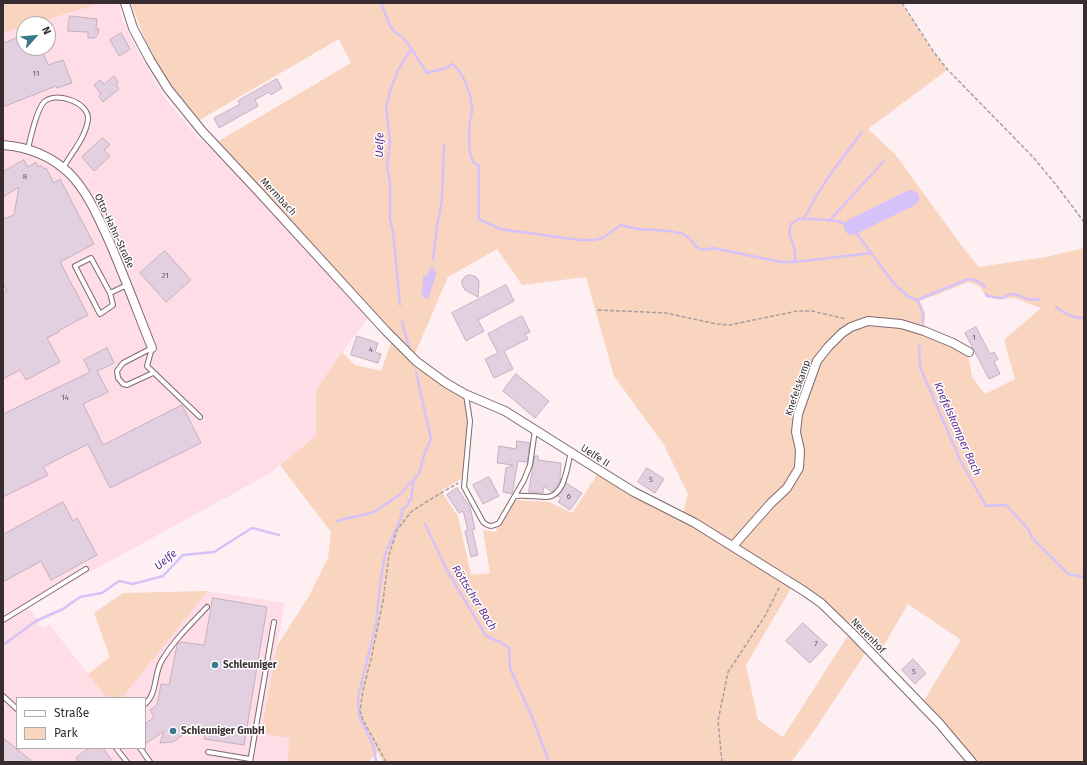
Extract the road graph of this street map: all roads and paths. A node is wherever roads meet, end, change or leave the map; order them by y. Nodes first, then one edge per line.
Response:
1 (125, 3) edge
2 (902, 3) edge
3 (3, 145) edge
4 (28, 149) junction
5 (63, 168) junction
6 (1084, 222) edge
7 (128, 285) junction
8 (110, 293) junction
9 (598, 310) dead end
10 (857, 324) junction
11 (152, 348) junction
12 (969, 352) dead end
13 (154, 373) junction
14 (446, 383) joint
15 (466, 394) junction
16 (200, 417) dead end
17 (536, 430) junction
18 (571, 452) junction
19 (466, 478) junction
20 (515, 496) junction
21 (733, 546) junction
22 (86, 569) dead end
23 (785, 578) junction
24 (207, 607) dead end
25 (3, 620) edge
26 (274, 622) dead end
27 (3, 696) edge
28 (146, 703) edge
29 (16, 708) edge
30 (117, 749) edge
31 (141, 749) edge
32 (208, 752) dead end
33 (250, 760) edge
34 (126, 762) edge
35 (150, 762) edge
36 (386, 762) edge
37 (722, 762) edge
38 (972, 762) edge

1 - 14 street, Mermbach
2 - 6 path
3 - 4 street, Otto-Hahn-Straße
4 - 5 street, Otto-Hahn-Straße
4 - 5 lane
5 - 7 street, Otto-Hahn-Straße
7 - 8 lane
7 - 11 street, Otto-Hahn-Straße
8 - 8 lane
9 - 10 path
10 - 12 street, Knefelskamp
10 - 21 street, Knefelskamp
11 - 13 lane
11 - 13 lane
13 - 16 lane
14 - 15 street, Uelfe II
15 - 17 street, Uelfe II
15 - 19 lane
17 - 18 street, Uelfe II
17 - 20 lane
18 - 20 lane
18 - 21 street, Uelfe II
19 - 20 lane
19 - 36 path
21 - 23 street, Neuenhof
22 - 25 lane
23 - 37 path
23 - 38 street, Neuenhof
24 - 28 lane
26 - 33 lane
27 - 29 lane
30 - 34 lane
31 - 35 lane
32 - 33 lane

